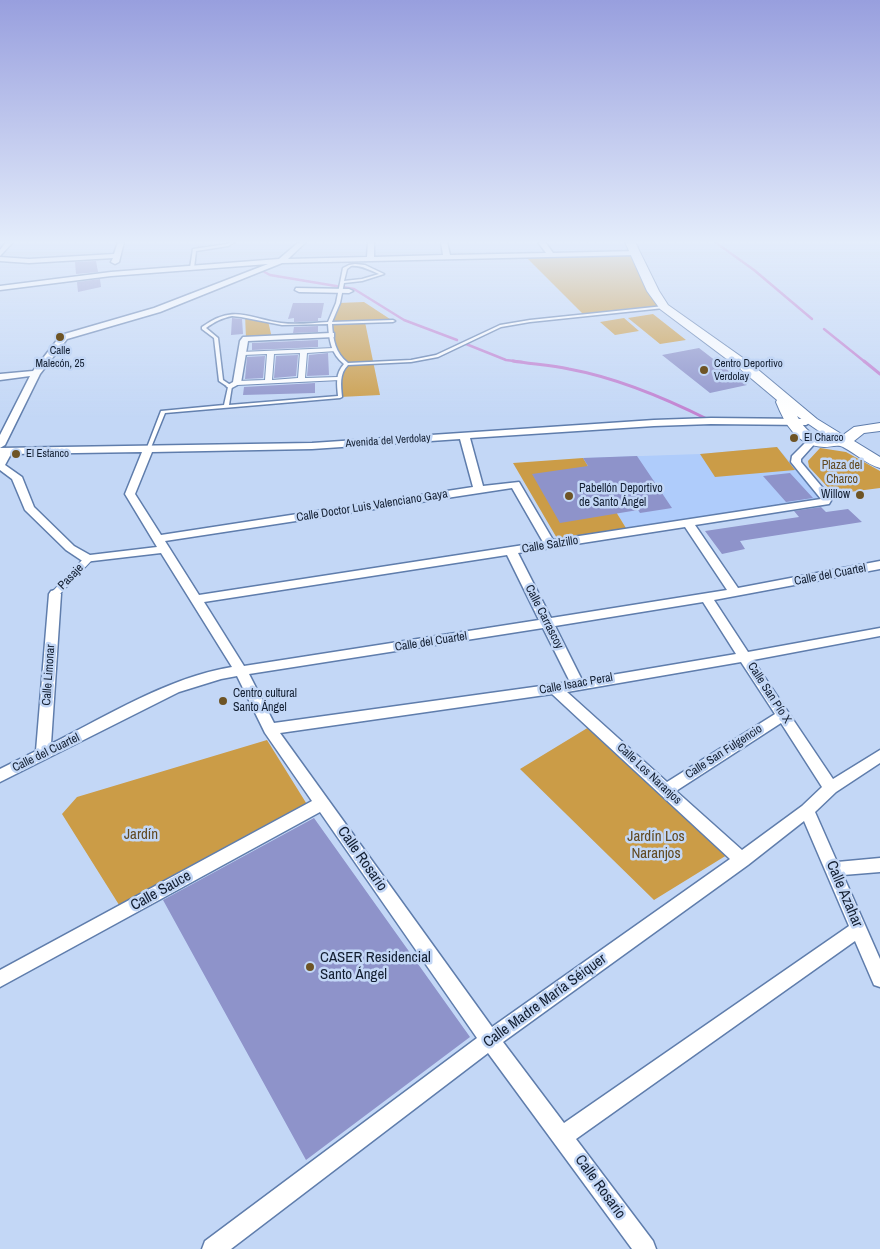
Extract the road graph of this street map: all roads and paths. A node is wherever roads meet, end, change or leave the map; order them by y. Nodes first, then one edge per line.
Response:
1 (181, 300) edge
2 (338, 300) edge
3 (659, 300) edge
4 (664, 307) junction
5 (393, 321) dead end
6 (330, 324) junction
7 (331, 336) junction
8 (334, 350) junction
9 (304, 351) junction
10 (243, 353) junction
11 (271, 353) junction
12 (347, 364) junction
13 (36, 373) junction
14 (0, 377) edge
15 (338, 379) junction
16 (301, 380) junction
17 (268, 381) junction
18 (234, 385) junction
19 (781, 396) junction
20 (226, 407) junction
21 (833, 424) junction
22 (801, 426) junction
23 (880, 427) edge
24 (464, 436) junction
25 (846, 439) junction
26 (813, 440) junction
27 (2, 449) edge
28 (148, 450) junction
29 (880, 462) edge
30 (479, 489) junction
31 (689, 524) junction
32 (162, 544) junction
33 (550, 545) junction
34 (511, 551) junction
35 (88, 560) junction
36 (880, 565) edge
37 (735, 593) junction
38 (55, 594) joint
39 (706, 598) junction
40 (196, 599) junction
41 (548, 624) junction
42 (880, 632) edge
43 (744, 656) junction
44 (241, 670) junction
45 (578, 684) junction
46 (555, 688) junction
47 (783, 715) junction
48 (270, 729) junction
49 (43, 755) junction
50 (880, 756) edge
51 (0, 776) edge
52 (831, 788) junction
53 (666, 790) junction
54 (322, 803) junction
55 (807, 810) junction
56 (742, 860) junction
57 (880, 865) edge
58 (833, 869) junction
59 (858, 929) junction
60 (0, 979) edge
61 (880, 979) edge
62 (490, 1040) junction
63 (562, 1136) junction
64 (213, 1249) edge
65 (645, 1249) edge

1 - 13 street
2 - 6 lane
3 - 4 main road
4 - 12 lane
4 - 19 main road
5 - 6 lane
6 - 7 lane
6 - 18 lane
7 - 8 lane
7 - 10 street
8 - 9 street
8 - 12 lane
9 - 11 street
9 - 16 street
10 - 11 street
10 - 18 street
11 - 17 street
12 - 15 lane
13 - 14 street
13 - 27 street
15 - 16 street
15 - 20 lane
16 - 17 street
17 - 18 street
18 - 20 lane
19 - 22 main road
19 - 22 main road
20 - 28 lane
21 - 22 main road
21 - 23 main road
21 - 25 main road
22 - 24 street, Avenida del Verdolay
22 - 25 main road
22 - 26 main road
23 - 25 main road
24 - 28 street, Avenida del Verdolay
24 - 30 street
25 - 26 main road
25 - 29 main road
26 - 31 street, Calle Salzillo
27 - 28 street, Avenida del Verdolay
27 - 35 street
28 - 32 street, Calle Rosario
30 - 32 street, Calle Doctor Luis Valenciano Gaya
30 - 33 street, Calle Doctor Luis Valenciano Gaya
31 - 33 street, Calle Salzillo
31 - 37 street
32 - 35 street, Calle Doctor Luis Valenciano Gaya
32 - 40 street, Calle Rosario
33 - 34 street, Calle Salzillo
34 - 40 street, Calle Salzillo
34 - 41 street, Calle Carrascoy
35 - 38 street, Pasaje
36 - 37 street, Calle del Cuartel
37 - 39 street, Calle del Cuartel
38 - 49 street, Calle Limonar
39 - 41 street, Calle del Cuartel
39 - 43 street, Calle San Pío X
40 - 44 street, Calle Rosario
41 - 44 street, Calle del Cuartel
41 - 45 street, Calle Carrascoy
42 - 43 street, Calle Isaac Peral
43 - 45 street, Calle Isaac Peral
43 - 47 street, Calle San Pío X
44 - 48 street, Calle Rosario
44 - 49 street, Calle del Cuartel
45 - 46 street, Calle Isaac Peral
46 - 48 street, Calle Isaac Peral
46 - 53 street, Calle Los Naranjos
47 - 52 street, Calle San Pío X
47 - 53 street, Calle San Fulgencio
48 - 54 street, Calle Rosario
49 - 51 street, Calle del Cuartel
50 - 52 street, Calle Madre María Séiquer
52 - 55 street, Calle Madre María Séiquer
53 - 56 street, Calle Los Naranjos
54 - 60 street, Calle Sauce
54 - 62 street, Calle Rosario
55 - 56 street, Calle Madre María Séiquer
55 - 58 street, Calle Azahar
56 - 62 street, Calle Madre María Séiquer
57 - 58 street
58 - 59 street, Calle Azahar
59 - 61 street, Calle Azahar
59 - 63 street
62 - 63 street, Calle Rosario
62 - 64 street, Calle Madre María Séiquer
63 - 65 street, Calle Rosario

